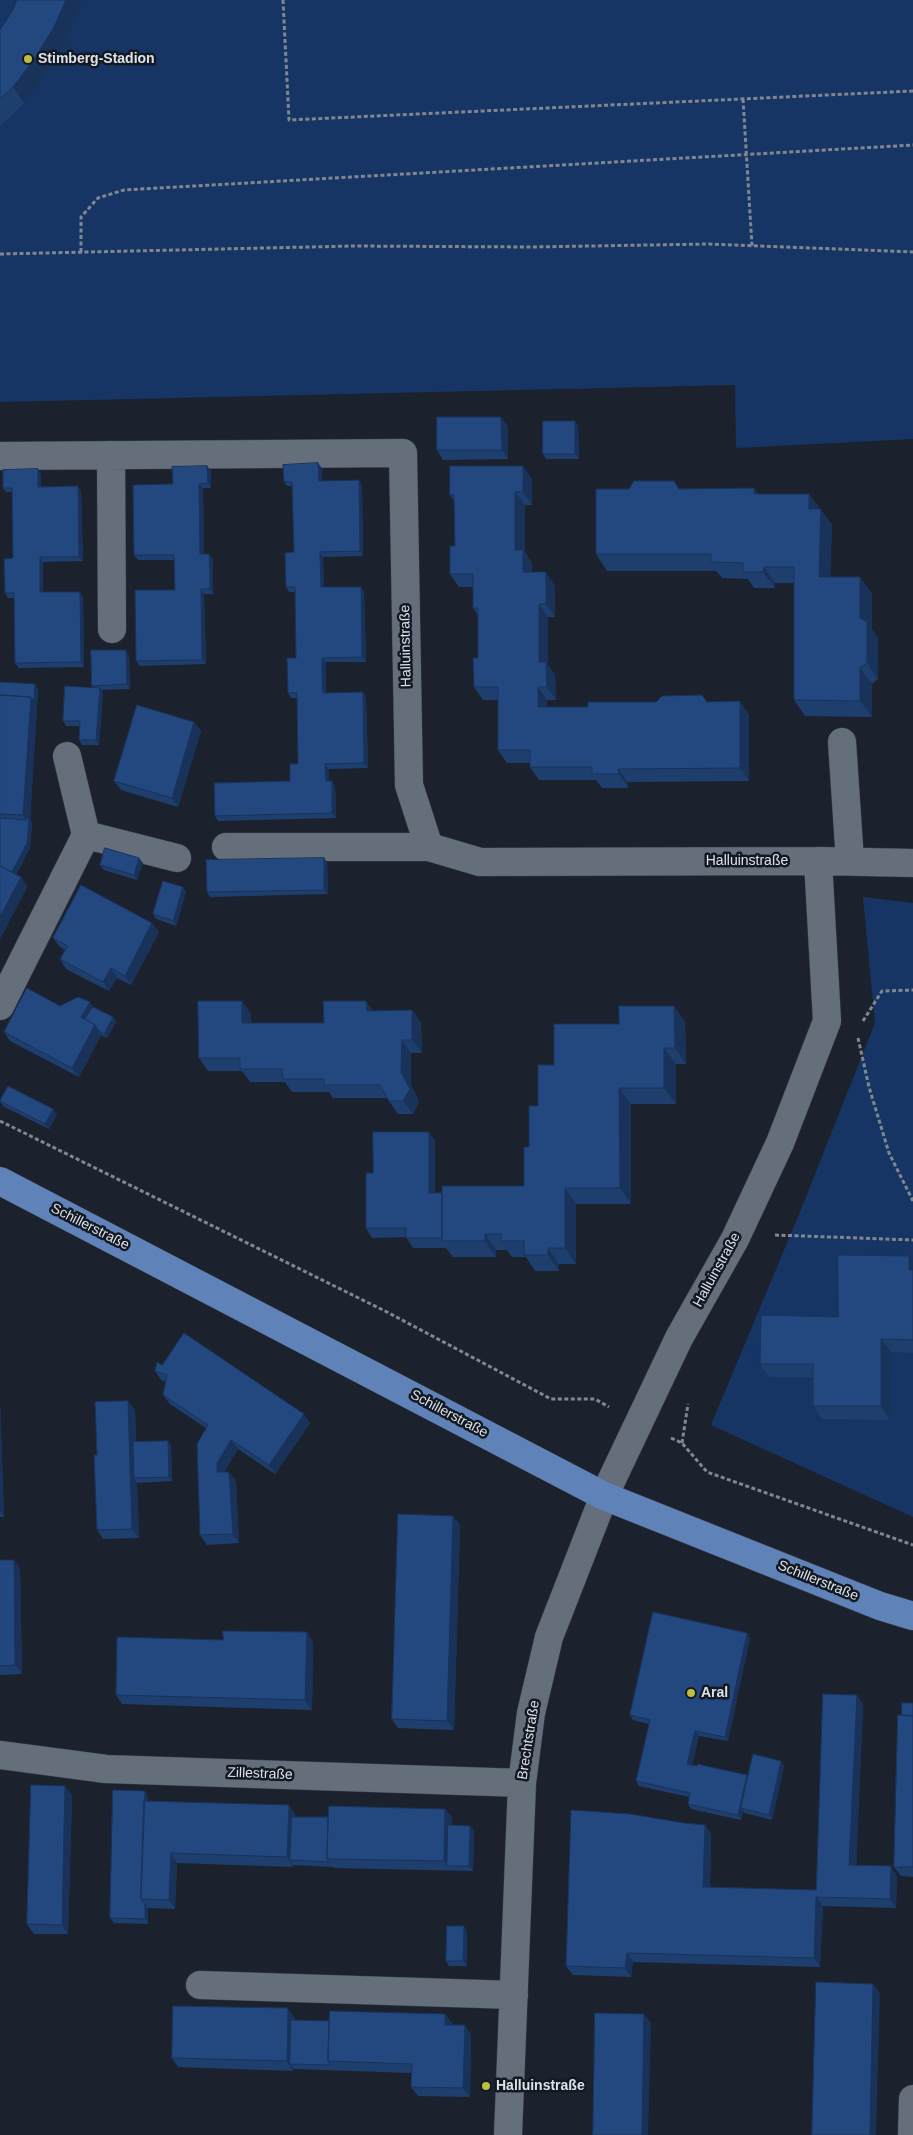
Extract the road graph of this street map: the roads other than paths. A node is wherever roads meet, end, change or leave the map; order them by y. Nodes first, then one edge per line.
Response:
1 (111, 455) junction
2 (0, 456) edge
3 (112, 629) dead end
4 (842, 742) dead end
5 (67, 756) dead end
6 (86, 835) junction
7 (226, 848) dead end
8 (429, 848) junction
9 (178, 858) dead end
10 (818, 860) junction
11 (850, 861) junction
12 (913, 863) edge
13 (0, 1006) edge
14 (0, 1181) edge
15 (604, 1496) junction
16 (913, 1616) edge
17 (0, 1755) edge
18 (522, 1782) junction
19 (200, 1985) dead end
20 (514, 1995) junction
21 (913, 2099) edge
22 (508, 2135) edge
23 (912, 2135) edge

1 - 2 street, Halluinstraße
1 - 3 street
1 - 8 street, Halluinstraße
4 - 11 street
5 - 6 street
6 - 9 street
6 - 13 street
7 - 8 street
8 - 10 street, Halluinstraße
10 - 11 street, Halluinstraße
10 - 15 street, Halluinstraße
11 - 12 street, Halluinstraße
14 - 15 main road, Schillerstraße
15 - 16 main road, Schillerstraße
15 - 18 street, Brechtstraße
17 - 18 street, Zillestraße
18 - 20 street, Brechtstraße
19 - 20 street
20 - 22 street, Brechtstraße
21 - 23 street

